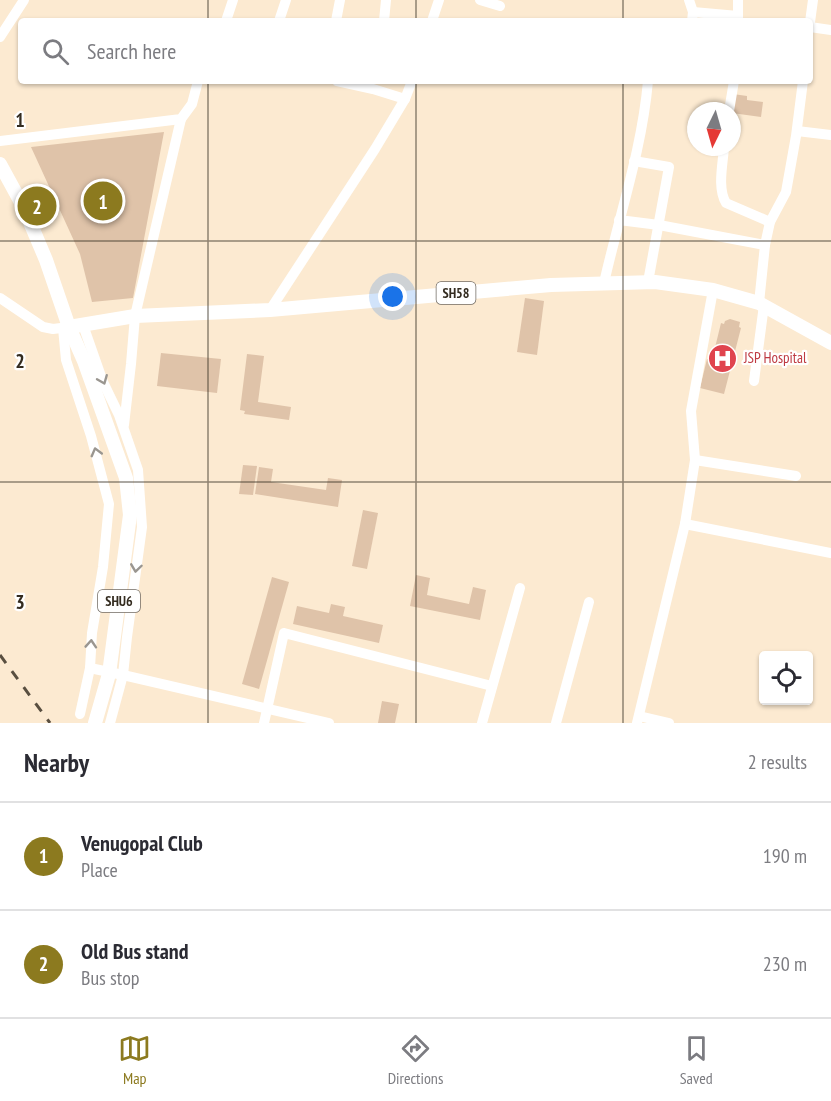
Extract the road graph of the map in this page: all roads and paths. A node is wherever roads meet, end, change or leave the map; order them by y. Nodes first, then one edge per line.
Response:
1 (24, 0) edge
2 (233, 0) edge
3 (286, 0) edge
4 (339, 0) edge
5 (386, 0) edge
6 (439, 0) edge
7 (480, 0) edge
8 (689, 0) edge
9 (738, 0) edge
10 (813, 0) edge
11 (500, 6) dead end
12 (0, 13) edge
13 (692, 17) edge
14 (227, 18) edge
15 (280, 18) edge
16 (336, 18) edge
17 (384, 18) edge
18 (433, 18) edge
19 (738, 18) edge
20 (811, 18) edge
21 (10, 22) junction
22 (813, 27) edge
23 (831, 30) edge
24 (0, 37) edge
25 (197, 84) edge
26 (411, 84) edge
27 (648, 84) edge
28 (734, 84) edge
29 (803, 84) edge
30 (374, 85) edge
31 (405, 99) junction
32 (730, 102) edge
33 (181, 119) junction
34 (797, 131) junction
35 (831, 135) edge
36 (0, 141) edge
37 (724, 156) edge
38 (634, 161) junction
39 (0, 164) edge
40 (619, 220) junction
41 (770, 222) junction
42 (659, 225) junction
43 (765, 245) junction
44 (648, 282) junction
45 (604, 283) junction
46 (713, 290) junction
47 (0, 298) edge
48 (762, 304) junction
49 (270, 310) junction
50 (135, 316) junction
51 (72, 327) junction
52 (831, 343) edge
53 (754, 381) dead end
54 (123, 428) junction
55 (695, 459) junction
56 (796, 476) dead end
57 (685, 524) junction
58 (831, 553) edge
59 (520, 588) dead end
60 (589, 602) dead end
61 (90, 668) junction
62 (123, 675) junction
63 (492, 686) junction
64 (267, 709) junction
65 (80, 714) dead end
66 (638, 720) edge
67 (95, 723) edge
68 (110, 723) edge
69 (264, 723) edge
70 (329, 723) edge
71 (482, 723) edge
72 (556, 723) edge
73 (669, 723) edge

1 - 21 street
2 - 14 street
3 - 15 street
4 - 16 street
5 - 17 street
6 - 18 street
7 - 11 street
8 - 13 street
9 - 19 street
10 - 20 street
12 - 21 street
13 - 19 street
21 - 24 street
22 - 23 street
25 - 33 street
26 - 31 street
27 - 38 street
28 - 32 street
29 - 34 street
30 - 31 street
31 - 49 street
33 - 36 street
33 - 50 street
34 - 35 street
34 - 41 street
37 - 41 street
38 - 40 street
38 - 42 street
39 - 51 main road, SHU6
40 - 42 street
40 - 45 street
41 - 43 street
42 - 43 street
42 - 44 street
43 - 48 street
44 - 45 main road, SH58
44 - 46 main road, SH58
45 - 49 main road, SH58
46 - 48 main road, SH58
46 - 55 street
47 - 51 street
48 - 52 main road, SH58
48 - 53 street
49 - 50 main road, SH58
50 - 51 main road, SH58
50 - 54 street
51 -> 54 street
61 -> 51 street
51 - 67 main road, SHU6
54 -> 62 street
55 - 56 street
55 - 57 street
57 - 58 street
57 - 66 street
59 - 63 street
60 - 72 street
61 - 62 street
61 - 65 street
62 - 64 street
62 - 68 street
63 - 64 street
63 - 71 street
64 - 69 street
64 - 70 street
66 - 73 street

